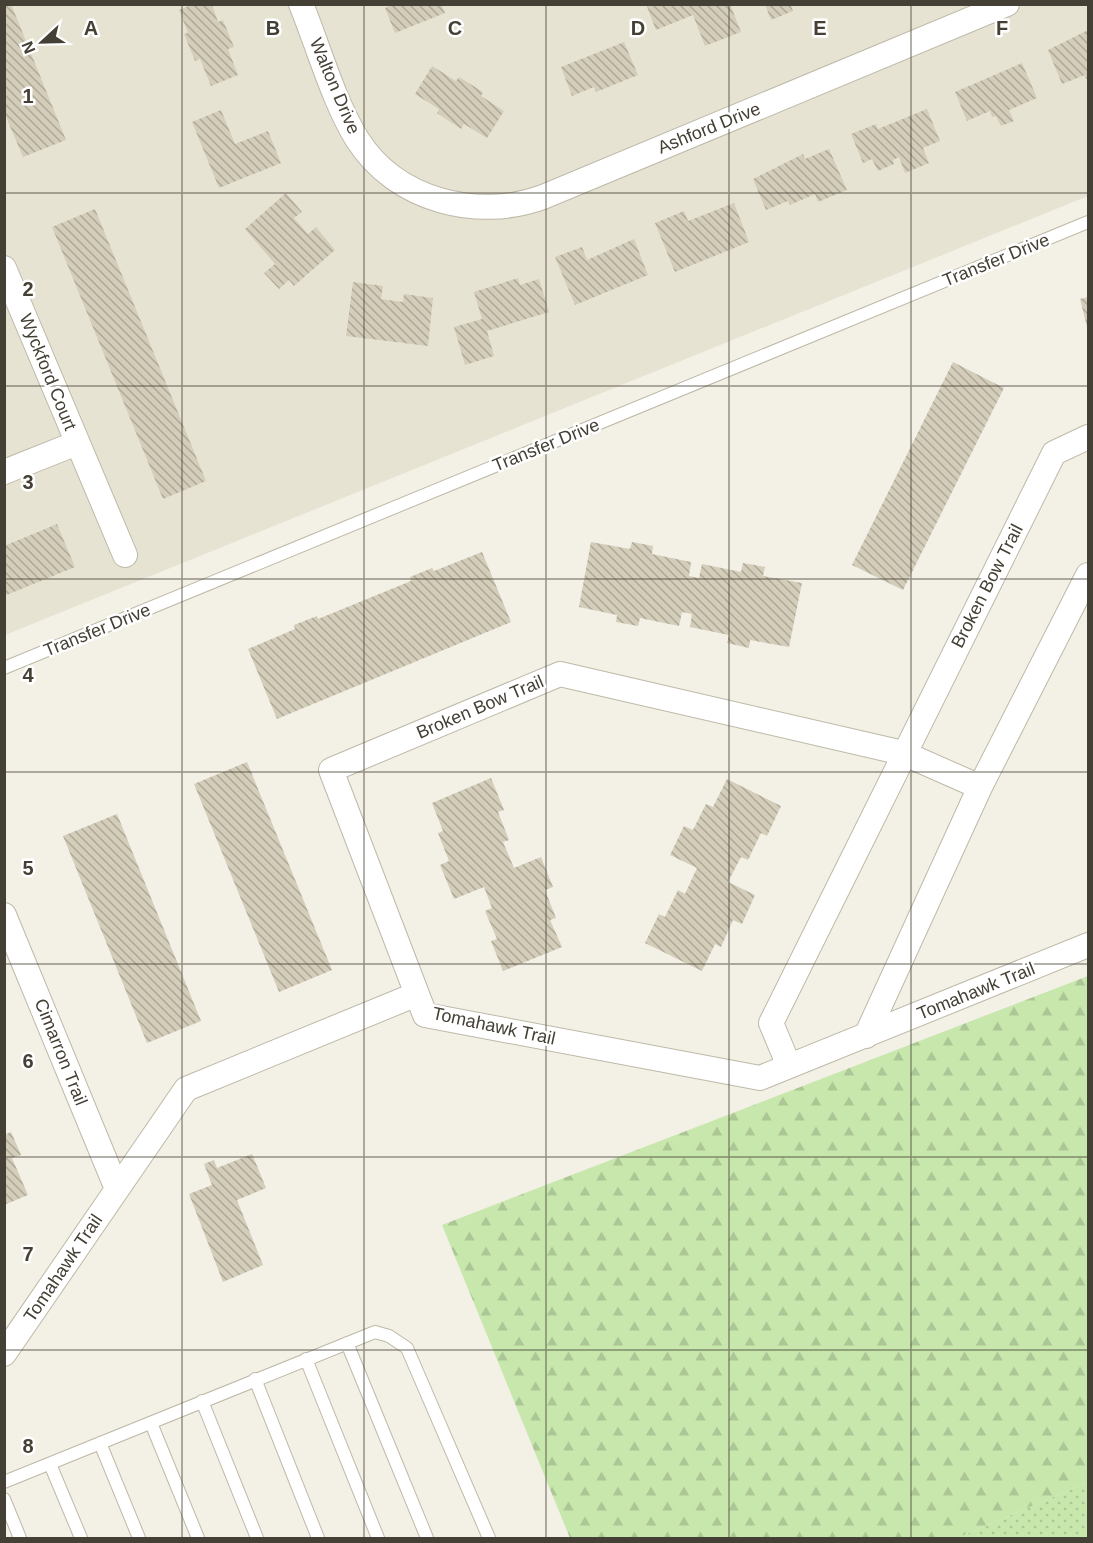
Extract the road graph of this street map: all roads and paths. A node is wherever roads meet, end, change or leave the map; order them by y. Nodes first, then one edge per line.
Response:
1 (301, 4) edge
2 (1006, 4) edge
3 (405, 185) joint
4 (1089, 222) edge
5 (4, 268) edge
6 (1089, 437) edge
7 (77, 443) junction
8 (4, 472) edge
9 (125, 555) dead end
10 (1089, 575) edge
11 (4, 668) edge
12 (903, 753) junction
13 (980, 787) junction
14 (4, 915) edge
15 (1089, 945) edge
16 (417, 994) junction
17 (866, 1036) junction
18 (789, 1066) junction
19 (117, 1189) junction
20 (347, 1343) junction
21 (4, 1354) edge
22 (306, 1359) junction
23 (255, 1379) junction
24 (202, 1401) junction
25 (151, 1423) junction
26 (100, 1443) junction
27 (50, 1464) junction
28 (4, 1482) edge
29 (4, 1499) edge
30 (20, 1539) edge
31 (81, 1539) edge
32 (139, 1539) edge
33 (198, 1539) edge
34 (257, 1539) edge
35 (318, 1539) edge
36 (378, 1539) edge
37 (427, 1539) edge
38 (489, 1539) edge

1 - 3 street, Walton Drive
2 - 3 street, Ashford Drive
4 - 11 lane, Transfer Drive
5 - 7 street, Wyckford Court
6 - 12 street, Broken Bow Trail
7 - 8 street, Wyckford Court
7 - 9 street, Wyckford Court
10 - 13 street
12 - 13 street, Broken Bow Trail
12 - 16 street, Broken Bow Trail
12 - 18 street, Broken Bow Trail
13 - 17 street
14 - 19 street, Cimarron Trail
15 - 17 street, Tomahawk Trail
16 - 18 street, Tomahawk Trail
16 - 19 street, Tomahawk Trail
17 - 18 street, Tomahawk Trail
19 - 21 street, Tomahawk Trail
20 - 22 lane
20 - 37 lane
20 - 38 lane
22 - 23 lane
22 - 36 lane
23 - 24 lane
23 - 35 lane
24 - 25 lane
24 - 34 lane
25 - 26 lane
25 - 33 lane
26 - 27 lane
26 - 32 lane
27 - 28 lane
27 - 31 lane
29 - 30 lane

